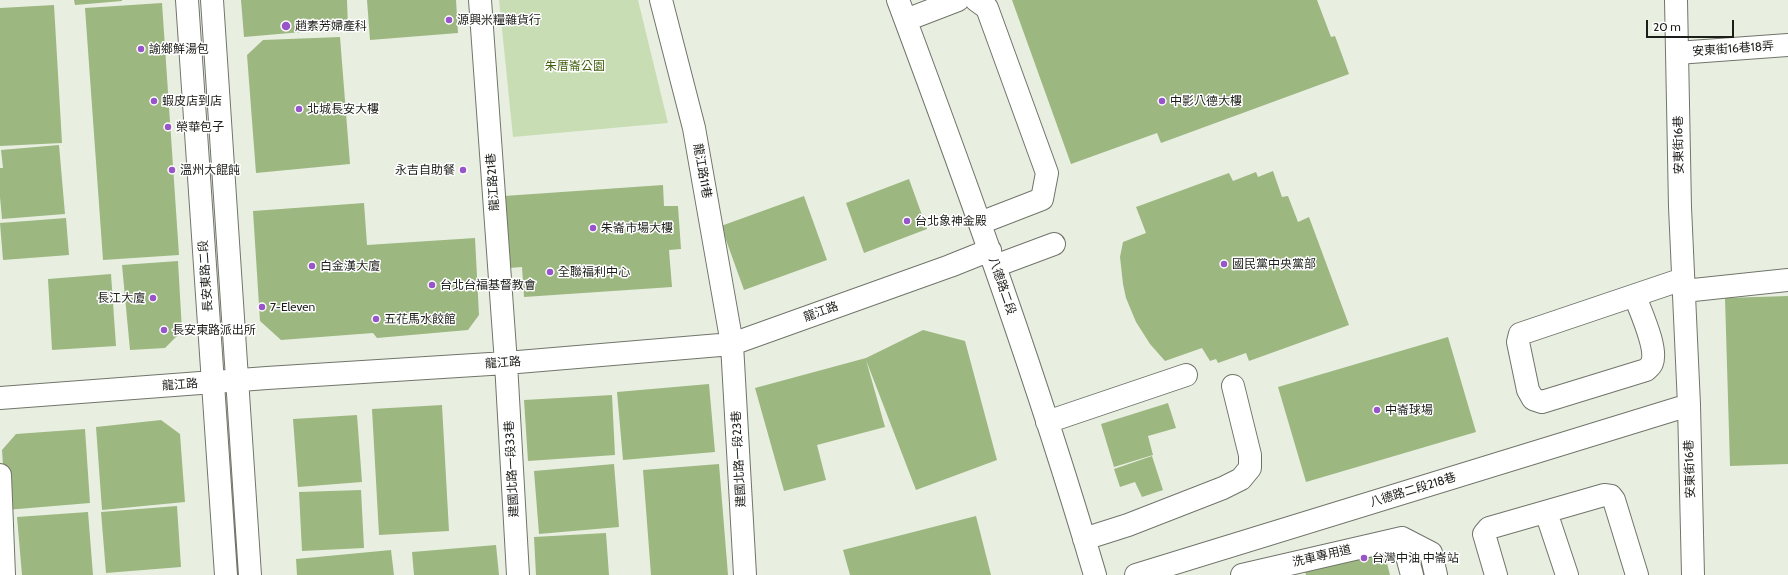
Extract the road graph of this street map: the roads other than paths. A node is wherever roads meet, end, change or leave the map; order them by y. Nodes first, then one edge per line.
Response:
1 (187, 0) edge
2 (212, 0) edge
3 (480, 0) edge
4 (661, 0) edge
5 (958, 0) edge
6 (976, 0) edge
7 (1676, 0) edge
8 (902, 10) edge
9 (1788, 45) edge
10 (1677, 53) junction
11 (980, 223) junction
12 (1054, 244) dead end
13 (993, 258) junction
14 (1788, 280) edge
15 (1683, 285) junction
16 (1635, 296) junction
17 (732, 344) junction
18 (506, 363) junction
19 (1186, 375) dead end
20 (237, 381) junction
21 (213, 383) junction
22 (1233, 386) dead end
23 (0, 398) edge
24 (1689, 405) junction
25 (1047, 422) junction
26 (0, 475) edge
27 (1546, 512) junction
28 (1402, 538) junction
29 (1084, 539) junction
30 (4, 575) edge
31 (226, 575) edge
32 (250, 575) edge
33 (518, 575) edge
34 (745, 575) edge
35 (1095, 575) edge
36 (1136, 575) edge
37 (1242, 575) edge
38 (1412, 575) edge
39 (1436, 575) edge
40 (1496, 575) edge
41 (1567, 575) edge
42 (1638, 575) edge
43 (1693, 575) edge

1 - 21 street, 長安東路二段
2 - 20 street, 長安東路二段
3 - 18 street, 龍江路21巷
4 - 17 street, 龍江路11巷
5 - 8 street
6 - 11 street
7 - 10 street, 安東街16巷
8 - 11 street, 八德路二段
9 - 10 street, 安東街16巷18弄
10 - 15 street, 安東街16巷
11 - 13 street, 八德路二段
12 - 13 street, 龍江路
13 - 17 street, 龍江路
13 - 25 street, 八德路二段
14 - 15 street
15 - 16 street
15 - 24 street, 安東街16巷
16 - 16 street
17 - 18 street, 龍江路
17 - 34 street, 建國北路一段23巷
18 - 20 street, 龍江路
18 - 33 street, 建國北路一段33巷
19 - 25 street
20 - 21 street, 龍江路
20 - 32 street, 長安東路二段
21 - 23 street, 龍江路
21 - 31 street, 長安東路二段
22 - 29 street
24 - 36 street, 八德路二段218巷
24 - 43 street, 安東街16巷
25 - 29 street, 八德路二段
26 - 30 street
27 - 40 street
27 - 41 street
27 - 42 street
28 - 37 street, 洗車專用道
28 - 38 street
28 - 39 street
29 - 35 street, 八德路二段

